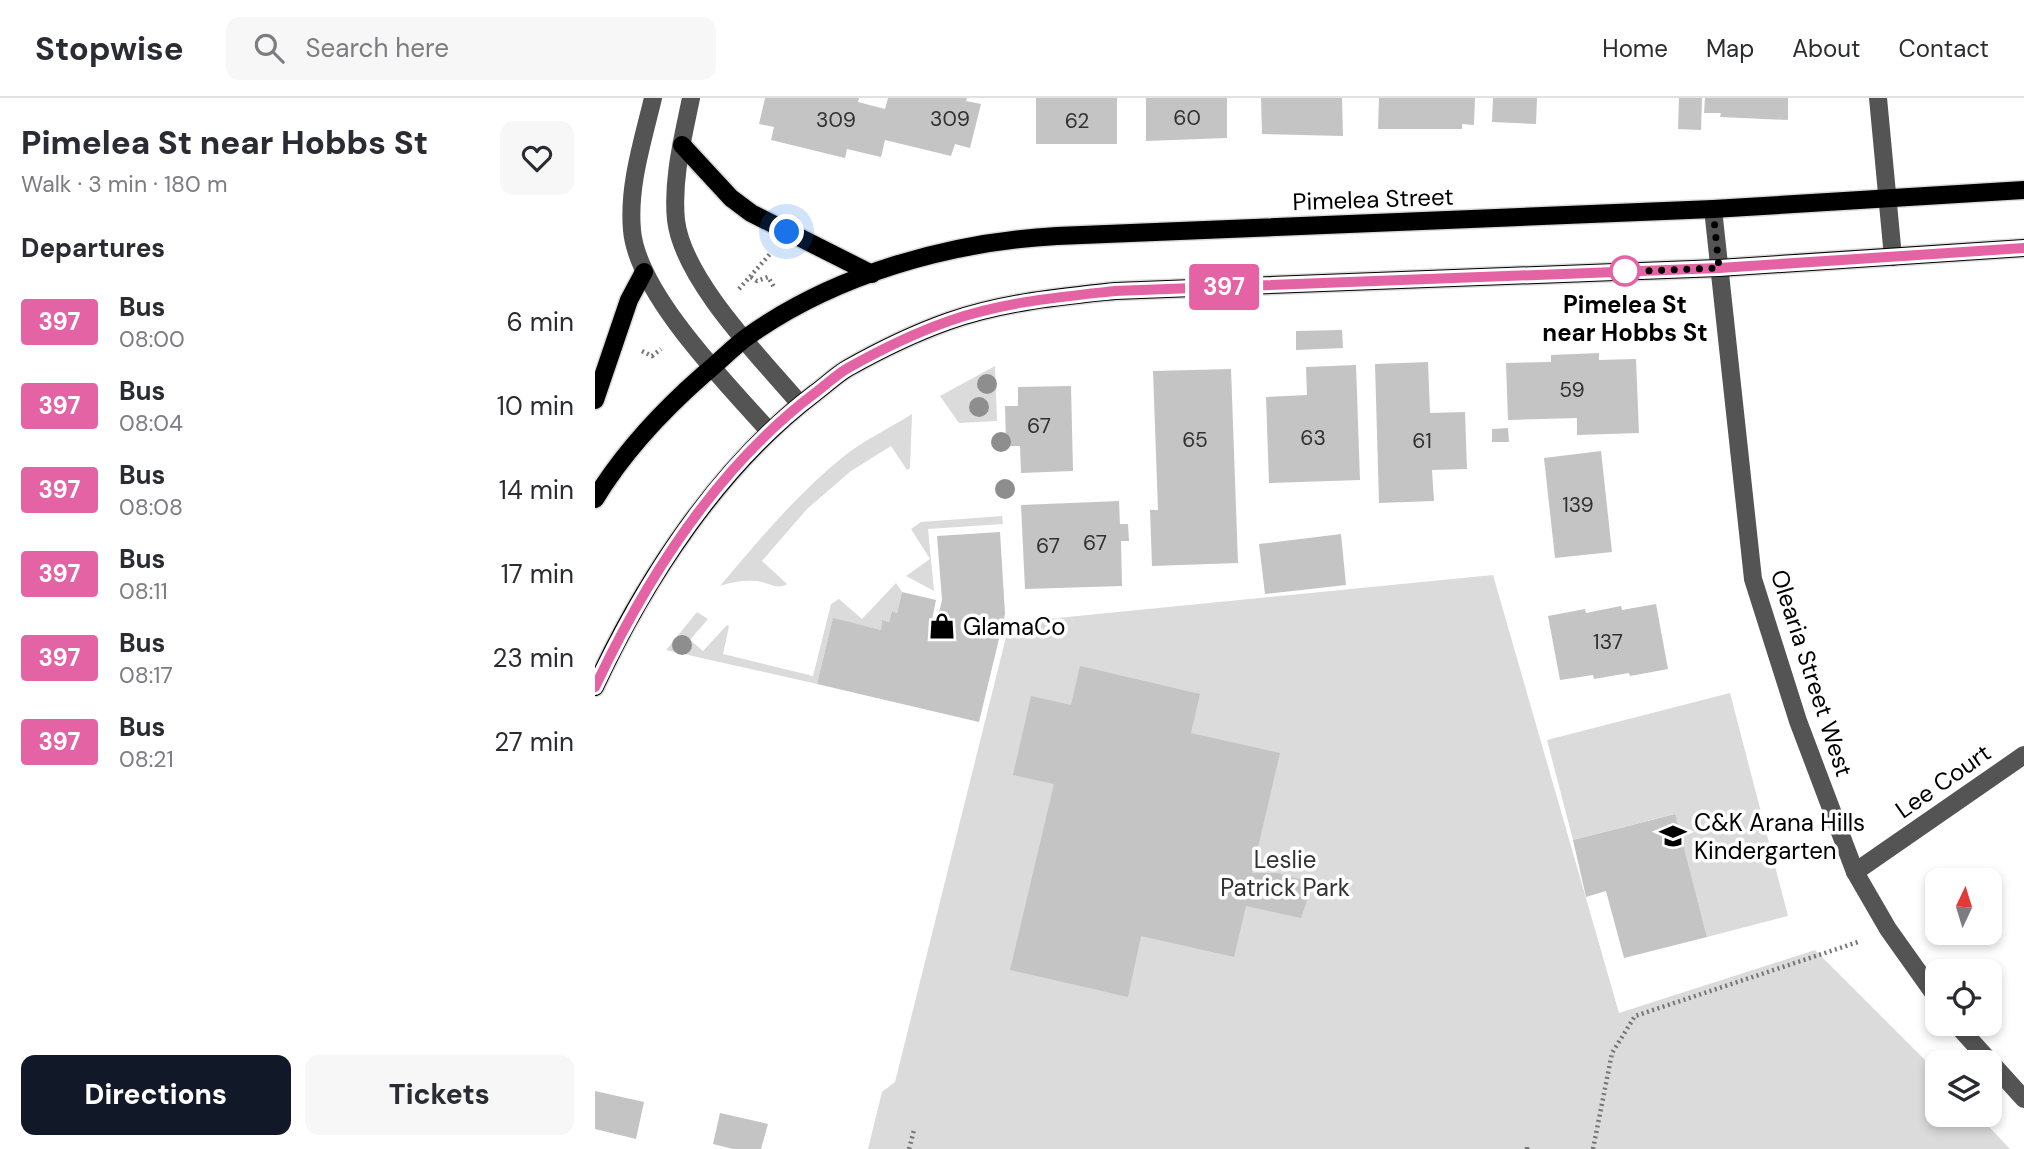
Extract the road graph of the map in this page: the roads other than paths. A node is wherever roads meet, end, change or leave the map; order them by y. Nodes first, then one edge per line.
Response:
1 (653, 98) edge
2 (691, 98) edge
3 (1878, 98) edge
4 (682, 145) junction
5 (2024, 190) edge
6 (1887, 199) junction
7 (1713, 209) junction
8 (2024, 248) edge
9 (1893, 257) junction
10 (1719, 268) junction
11 (643, 272) junction
12 (872, 275) junction
13 (745, 339) junction
14 (712, 367) junction
15 (595, 400) edge
16 (800, 404) junction
17 (769, 431) junction
18 (595, 499) edge
19 (595, 687) edge
20 (2024, 755) edge
21 (1855, 872) junction
22 (1925, 981) edge
23 (1967, 1036) edge
24 (2024, 1099) edge

1 - 11 street
2 - 4 street
3 - 6 street
4 - 12 main road
4 - 13 street
5 - 6 main road, Pimelea Street
6 - 7 main road, Pimelea Street
6 - 9 street
7 - 10 street, Olearia Street West
7 - 12 main road, Pimelea Street
8 - 9 main road
9 - 10 main road
10 - 16 main road
10 - 21 street, Olearia Street West
11 - 14 street
11 - 15 main road
12 - 13 main road, Pimelea Street
13 - 14 main road, Pimelea Street
13 - 16 street
14 - 17 street
14 - 18 main road, Pimelea Street
16 - 17 main road
17 - 19 main road
20 - 21 street, Lee Court
21 - 22 street, Olearia Street West
23 - 24 street

